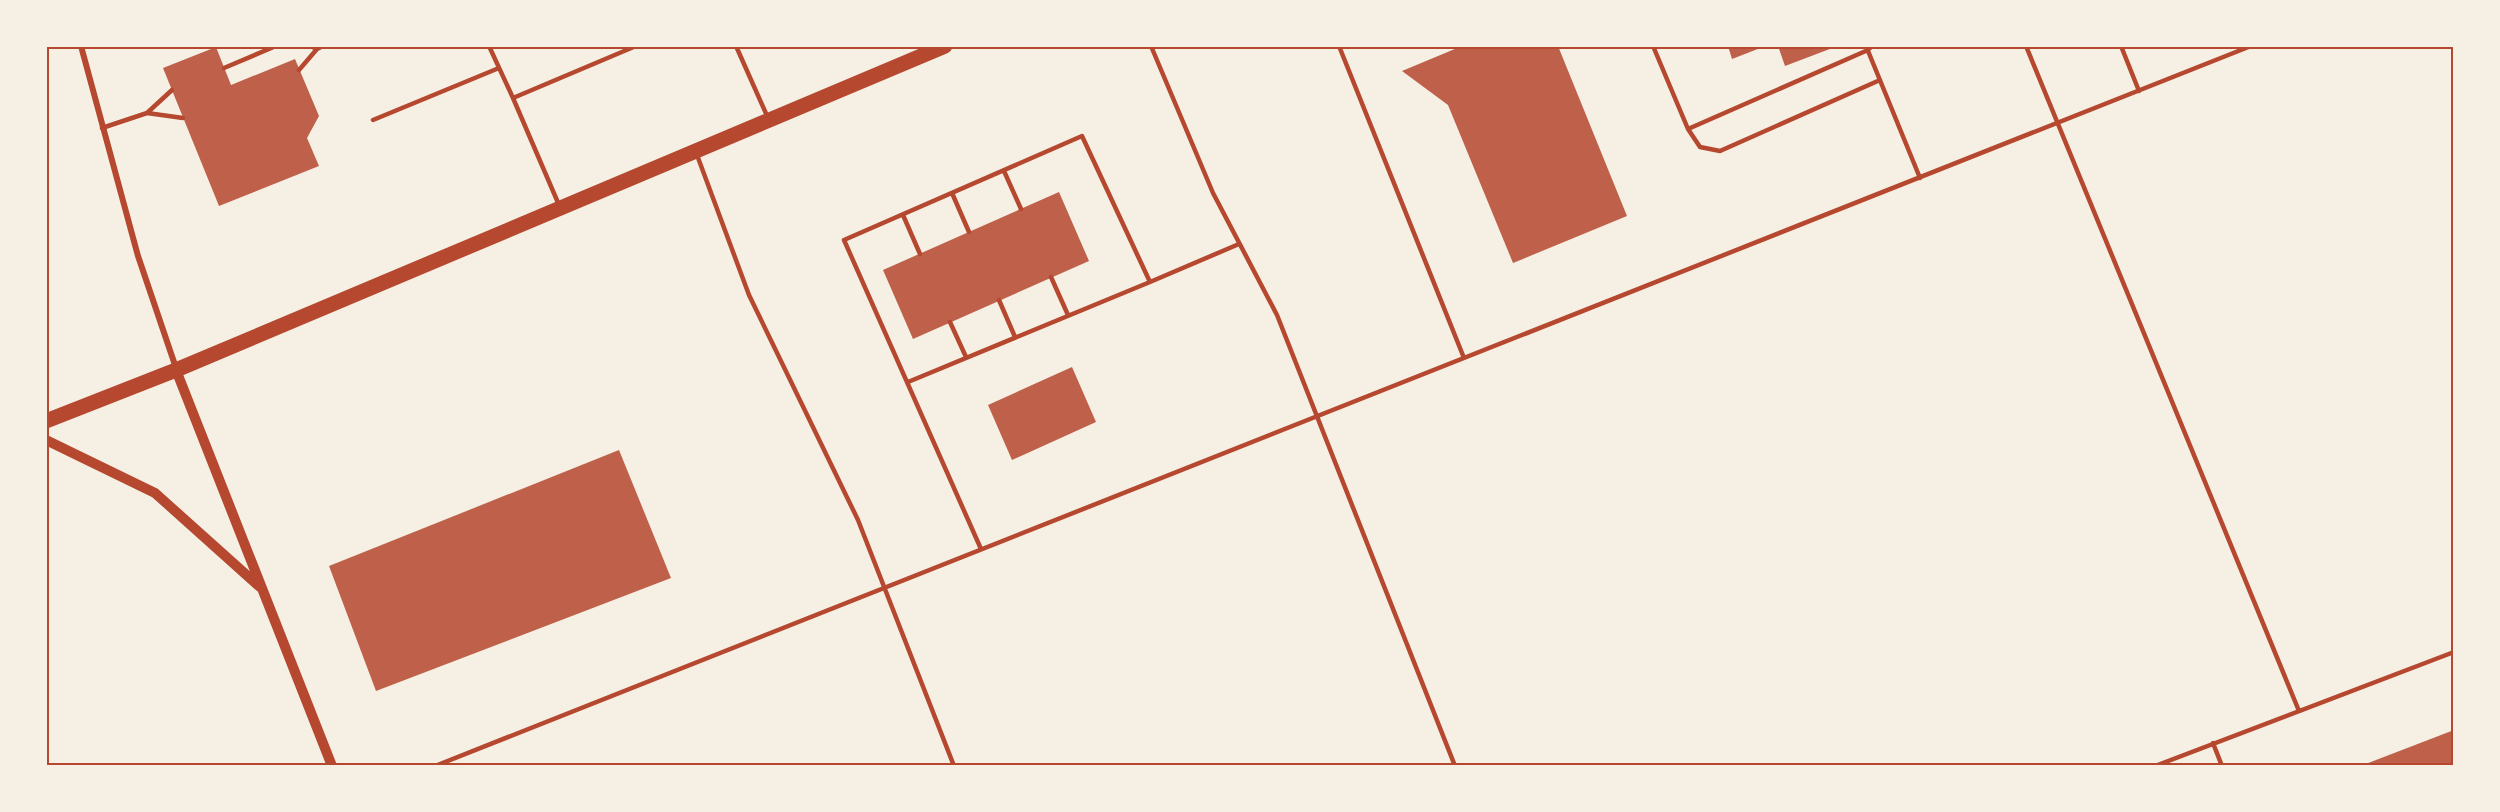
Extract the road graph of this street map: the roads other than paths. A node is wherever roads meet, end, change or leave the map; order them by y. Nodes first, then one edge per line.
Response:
1 (81, 46) edge
2 (276, 46) edge
3 (310, 46) edge
4 (323, 46) edge
5 (489, 46) edge
6 (636, 46) edge
7 (736, 46) edge
8 (945, 46) edge
9 (1151, 46) edge
10 (1339, 46) edge
11 (1653, 46) edge
12 (2026, 46) edge
13 (2121, 46) edge
14 (2251, 46) edge
15 (1869, 48) edge
16 (317, 49) junction
17 (224, 68) dead end
18 (499, 68) junction
19 (299, 70) dead end
20 (1880, 80) junction
21 (172, 90) dead end
22 (2139, 91) junction
23 (513, 98) junction
24 (147, 113) junction
25 (183, 118) dead end
26 (373, 120) dead end
27 (769, 120) junction
28 (2058, 123) junction
29 (102, 128) junction
30 (1688, 129) junction
31 (696, 151) junction
32 (1004, 171) junction
33 (1920, 178) junction
34 (952, 194) junction
35 (560, 208) junction
36 (1021, 209) dead end
37 (903, 215) junction
38 (969, 232) dead end
39 (1239, 244) junction
40 (920, 254) dead end
41 (1051, 277) dead end
42 (1150, 282) junction
43 (999, 300) dead end
44 (1068, 315) junction
45 (950, 322) dead end
46 (1016, 337) junction
47 (966, 357) junction
48 (1464, 358) junction
49 (177, 370) junction
50 (908, 382) junction
51 (1317, 416) junction
52 (46, 421) edge
53 (46, 440) edge
54 (981, 549) junction
55 (885, 588) junction
56 (262, 589) junction
57 (2454, 652) edge
58 (2299, 711) junction
59 (2214, 743) junction
60 (332, 765) edge
61 (435, 765) edge
62 (954, 765) edge
63 (1455, 765) edge
64 (2155, 765) edge
65 (2222, 765) edge

1 - 29 street
2 - 17 lane
3 - 16 lane
4 - 16 lane
5 - 18 lane
6 - 23 lane
7 - 27 lane
8 - 27 main road
9 - 39 lane
10 - 48 lane
11 - 30 lane
12 - 28 lane
13 - 22 lane
14 - 22 lane
15 - 20 lane
15 - 30 lane
16 - 19 lane
18 - 23 lane
18 - 26 lane
20 - 30 lane
20 - 33 lane
21 - 24 lane
22 - 28 lane
23 - 35 lane
24 - 25 lane
24 - 29 lane
27 - 31 main road
28 - 33 lane
28 - 58 lane
29 - 49 street
31 - 35 main road
31 - 55 lane
32 - 34 lane
32 - 36 lane
32 - 42 lane
33 - 48 lane
34 - 37 lane
34 - 38 lane
35 - 49 main road
37 - 40 lane
37 - 50 lane
39 - 42 lane
39 - 51 lane
41 - 44 lane
42 - 44 lane
43 - 46 lane
44 - 46 lane
45 - 47 lane
46 - 47 lane
47 - 50 lane
48 - 51 lane
49 - 52 main road
49 - 56 street
50 - 54 lane
51 - 54 lane
51 - 63 lane
53 - 56 street
54 - 55 lane
55 - 61 lane
55 - 62 lane
56 - 60 street
57 - 58 lane
58 - 59 lane
59 - 64 lane
59 - 65 lane

